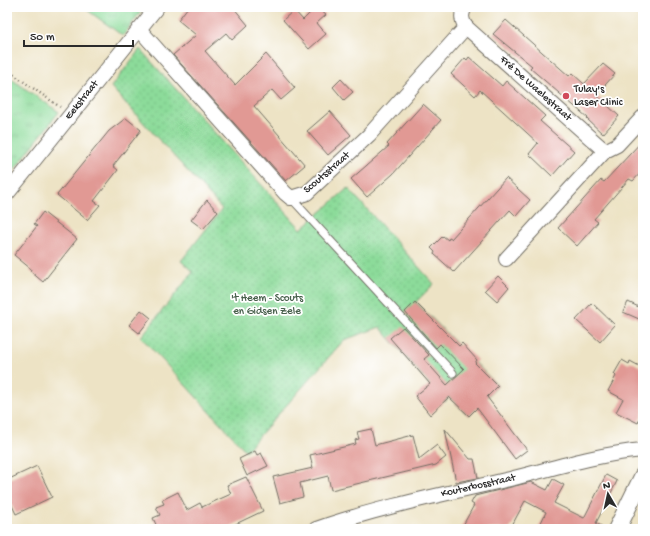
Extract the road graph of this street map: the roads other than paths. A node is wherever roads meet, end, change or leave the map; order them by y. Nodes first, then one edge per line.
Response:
1 (157, 7) edge
2 (466, 7) edge
3 (466, 27) junction
4 (139, 29) junction
5 (643, 117) edge
6 (605, 151) junction
7 (7, 194) edge
8 (291, 198) junction
9 (506, 259) dead end
10 (453, 373) dead end
11 (643, 450) edge
12 (643, 476) edge
13 (316, 529) edge
14 (617, 529) edge

1 - 4 street, Eekstraat
2 - 3 street
3 - 6 street, Fré De Waelestraat
3 - 8 street, Scoutsstraat
4 - 7 street, Eekstraat
4 - 8 street, Scoutsstraat
5 - 6 street
6 - 9 street
8 - 10 lane
11 - 13 street, Kouterbosstraat
12 - 14 street

